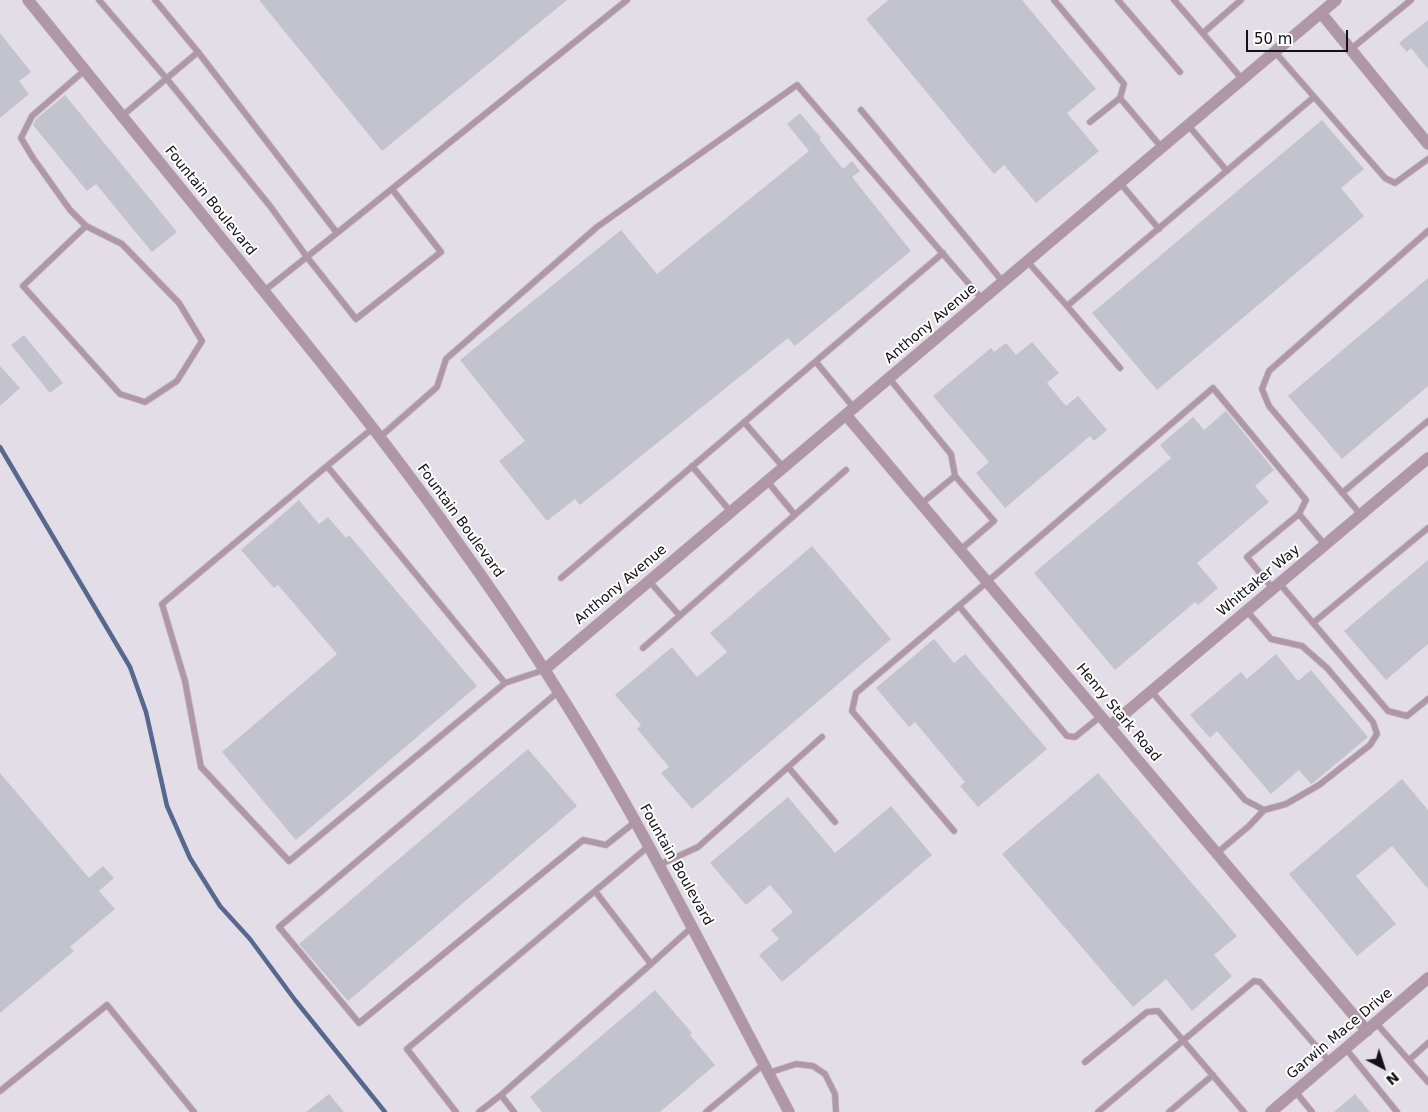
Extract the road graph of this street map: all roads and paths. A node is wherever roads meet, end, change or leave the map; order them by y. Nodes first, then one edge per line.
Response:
1 (28, 0) edge
2 (99, 0) edge
3 (155, 0) edge
4 (627, 0) edge
5 (1054, 0) edge
6 (1118, 0) edge
7 (1241, 0) edge
8 (1336, 0) edge
9 (1411, 0) edge
10 (1177, 1) edge
11 (1321, 13) junction
12 (1203, 33) junction
13 (1351, 49) junction
14 (198, 52) junction
15 (1275, 52) junction
16 (85, 70) junction
17 (1180, 72) dead end
18 (166, 78) junction
19 (1242, 79) junction
20 (1314, 97) junction
21 (1120, 98) junction
22 (861, 110) dead end
23 (122, 116) junction
24 (1090, 122) dead end
25 (1188, 125) junction
26 (1428, 144) edge
27 (1162, 148) junction
28 (1428, 159) edge
29 (1227, 171) junction
30 (1120, 183) junction
31 (392, 189) junction
32 (86, 226) junction
33 (1159, 229) junction
34 (1428, 230) edge
35 (336, 233) junction
36 (943, 253) junction
37 (306, 257) junction
38 (1028, 261) junction
39 (1003, 282) junction
40 (264, 291) junction
41 (982, 299) junction
42 (1067, 306) junction
43 (816, 362) junction
44 (1120, 368) dead end
45 (889, 378) junction
46 (850, 412) junction
47 (1428, 421) edge
48 (744, 422) junction
49 (377, 433) junction
50 (1428, 458) edge
51 (327, 466) junction
52 (692, 466) junction
53 (784, 468) junction
54 (846, 470) dead end
55 (955, 476) junction
56 (767, 481) junction
57 (1342, 492) junction
58 (921, 504) junction
59 (731, 512) junction
60 (1299, 514) junction
61 (795, 515) junction
62 (1361, 515) junction
63 (1428, 528) edge
64 (1326, 545) junction
65 (960, 550) junction
66 (560, 578) dead end
67 (649, 581) junction
68 (988, 582) junction
69 (1277, 587) junction
70 (959, 606) junction
71 (1247, 611) junction
72 (680, 616) junction
73 (1313, 623) junction
74 (643, 648) dead end
75 (544, 670) junction
76 (506, 683) junction
77 (558, 692) junction
78 (1152, 692) junction
79 (1428, 699) edge
80 (1101, 716) junction
81 (1110, 726) junction
82 (822, 736) dead end
83 (788, 767) junction
84 (1264, 810) junction
85 (635, 822) junction
86 (834, 822) dead end
87 (954, 831) dead end
88 (649, 846) junction
89 (1217, 853) junction
90 (659, 865) junction
91 (595, 891) junction
92 (692, 927) junction
93 (651, 964) junction
94 (1428, 978) edge
95 (1371, 1027) junction
96 (1183, 1041) junction
97 (1428, 1043) edge
98 (1346, 1049) junction
99 (1408, 1060) junction
100 (1085, 1062) dead end
101 (1330, 1062) junction
102 (766, 1068) junction
103 (1213, 1075) junction
104 (1428, 1082) edge
105 (0, 1091) edge
106 (1295, 1091) junction
107 (501, 1095) junction
108 (1273, 1111) edge
109 (194, 1112) edge
110 (456, 1112) edge
111 (479, 1112) edge
112 (514, 1112) edge
113 (706, 1112) edge
114 (789, 1112) edge
115 (836, 1112) edge
116 (1098, 1112) edge
117 (1169, 1112) edge
118 (1244, 1112) edge
119 (1312, 1112) edge
120 (1397, 1112) edge

1 - 16 street, Fountain Boulevard
2 - 18 lane
3 - 14 lane
4 - 31 lane
5 - 21 lane
6 - 17 lane
7 - 12 lane
8 - 11 street, Anthony Avenue
9 - 13 lane
10 - 12 lane
11 - 13 street
11 - 15 street, Anthony Avenue
12 - 19 lane
13 - 26 street
14 - 18 lane
14 - 35 lane
15 - 19 street, Anthony Avenue
15 - 20 lane
16 - 23 street, Fountain Boulevard
16 - 32 lane
18 - 23 lane
18 - 37 lane
19 - 25 street, Anthony Avenue
20 - 28 lane
20 - 29 lane
21 - 24 lane
21 - 27 lane
22 - 39 lane
23 - 40 street, Fountain Boulevard
25 - 27 street, Anthony Avenue
25 - 29 lane
27 - 30 street, Anthony Avenue
29 - 33 lane
30 - 33 lane
30 - 38 street, Anthony Avenue
31 - 35 lane
31 - 37 lane
32 - 32 lane
33 - 42 lane
34 - 57 lane
35 - 37 lane
36 - 41 lane
36 - 43 lane
36 - 49 lane
37 - 40 lane
38 - 39 street, Anthony Avenue
38 - 42 lane
39 - 41 street, Anthony Avenue
40 - 49 street, Fountain Boulevard
41 - 45 street, Anthony Avenue
42 - 44 lane
43 - 46 lane
43 - 48 lane
45 - 46 street, Anthony Avenue
45 - 55 lane
46 - 53 street, Anthony Avenue
46 - 58 street, Henry Stark Road
47 - 57 lane
48 - 52 lane
48 - 53 lane
49 - 51 lane
49 - 75 street, Fountain Boulevard
50 - 62 street, Whittaker Way
51 - 76 lane
51 - 76 lane
52 - 59 lane
52 - 66 lane
53 - 56 street, Anthony Avenue
54 - 61 lane
55 - 58 lane
55 - 65 lane
56 - 59 street, Anthony Avenue
56 - 61 lane
57 - 62 lane
58 - 65 street, Henry Stark Road
59 - 67 street, Anthony Avenue
60 - 64 lane
60 - 68 lane
60 - 69 lane
61 - 72 lane
62 - 64 street, Whittaker Way
63 - 73 lane
64 - 69 street, Whittaker Way
65 - 68 street, Henry Stark Road
67 - 72 lane
67 - 75 street, Anthony Avenue
68 - 70 lane
68 - 80 street, Henry Stark Road
69 - 71 street, Whittaker Way
69 - 73 lane
70 - 80 lane
70 - 87 lane
71 - 78 street, Whittaker Way
71 - 84 lane
72 - 74 lane
73 - 79 lane
75 - 76 lane
75 - 77 street, Fountain Boulevard
77 - 85 street, Fountain Boulevard
77 - 85 lane
78 - 81 street, Whittaker Way
78 - 84 lane
80 - 81 street, Henry Stark Road
81 - 89 street, Henry Stark Road
82 - 83 lane
83 - 86 lane
83 - 90 lane
84 - 89 lane
85 - 88 street, Fountain Boulevard
88 - 90 street, Fountain Boulevard
88 - 91 lane
89 - 95 street, Henry Stark Road
90 - 92 street, Fountain Boulevard
91 - 93 lane
91 - 110 lane
92 - 93 lane
92 - 102 street, Fountain Boulevard
93 - 107 lane
94 - 95 street, Garwin Mace Drive
95 - 98 street, Garwin Mace Drive
95 - 99 lane
96 - 100 lane
96 - 101 lane
96 - 103 lane
96 - 116 lane
97 - 99 lane
98 - 101 street, Garwin Mace Drive
98 - 120 lane
99 - 104 lane
101 - 106 street, Garwin Mace Drive
102 - 113 lane
102 - 114 street, Fountain Boulevard
102 - 115 lane
103 - 117 lane
103 - 118 lane
105 - 109 lane
106 - 108 street, Garwin Mace Drive
106 - 119 lane
107 - 111 lane
107 - 112 lane

